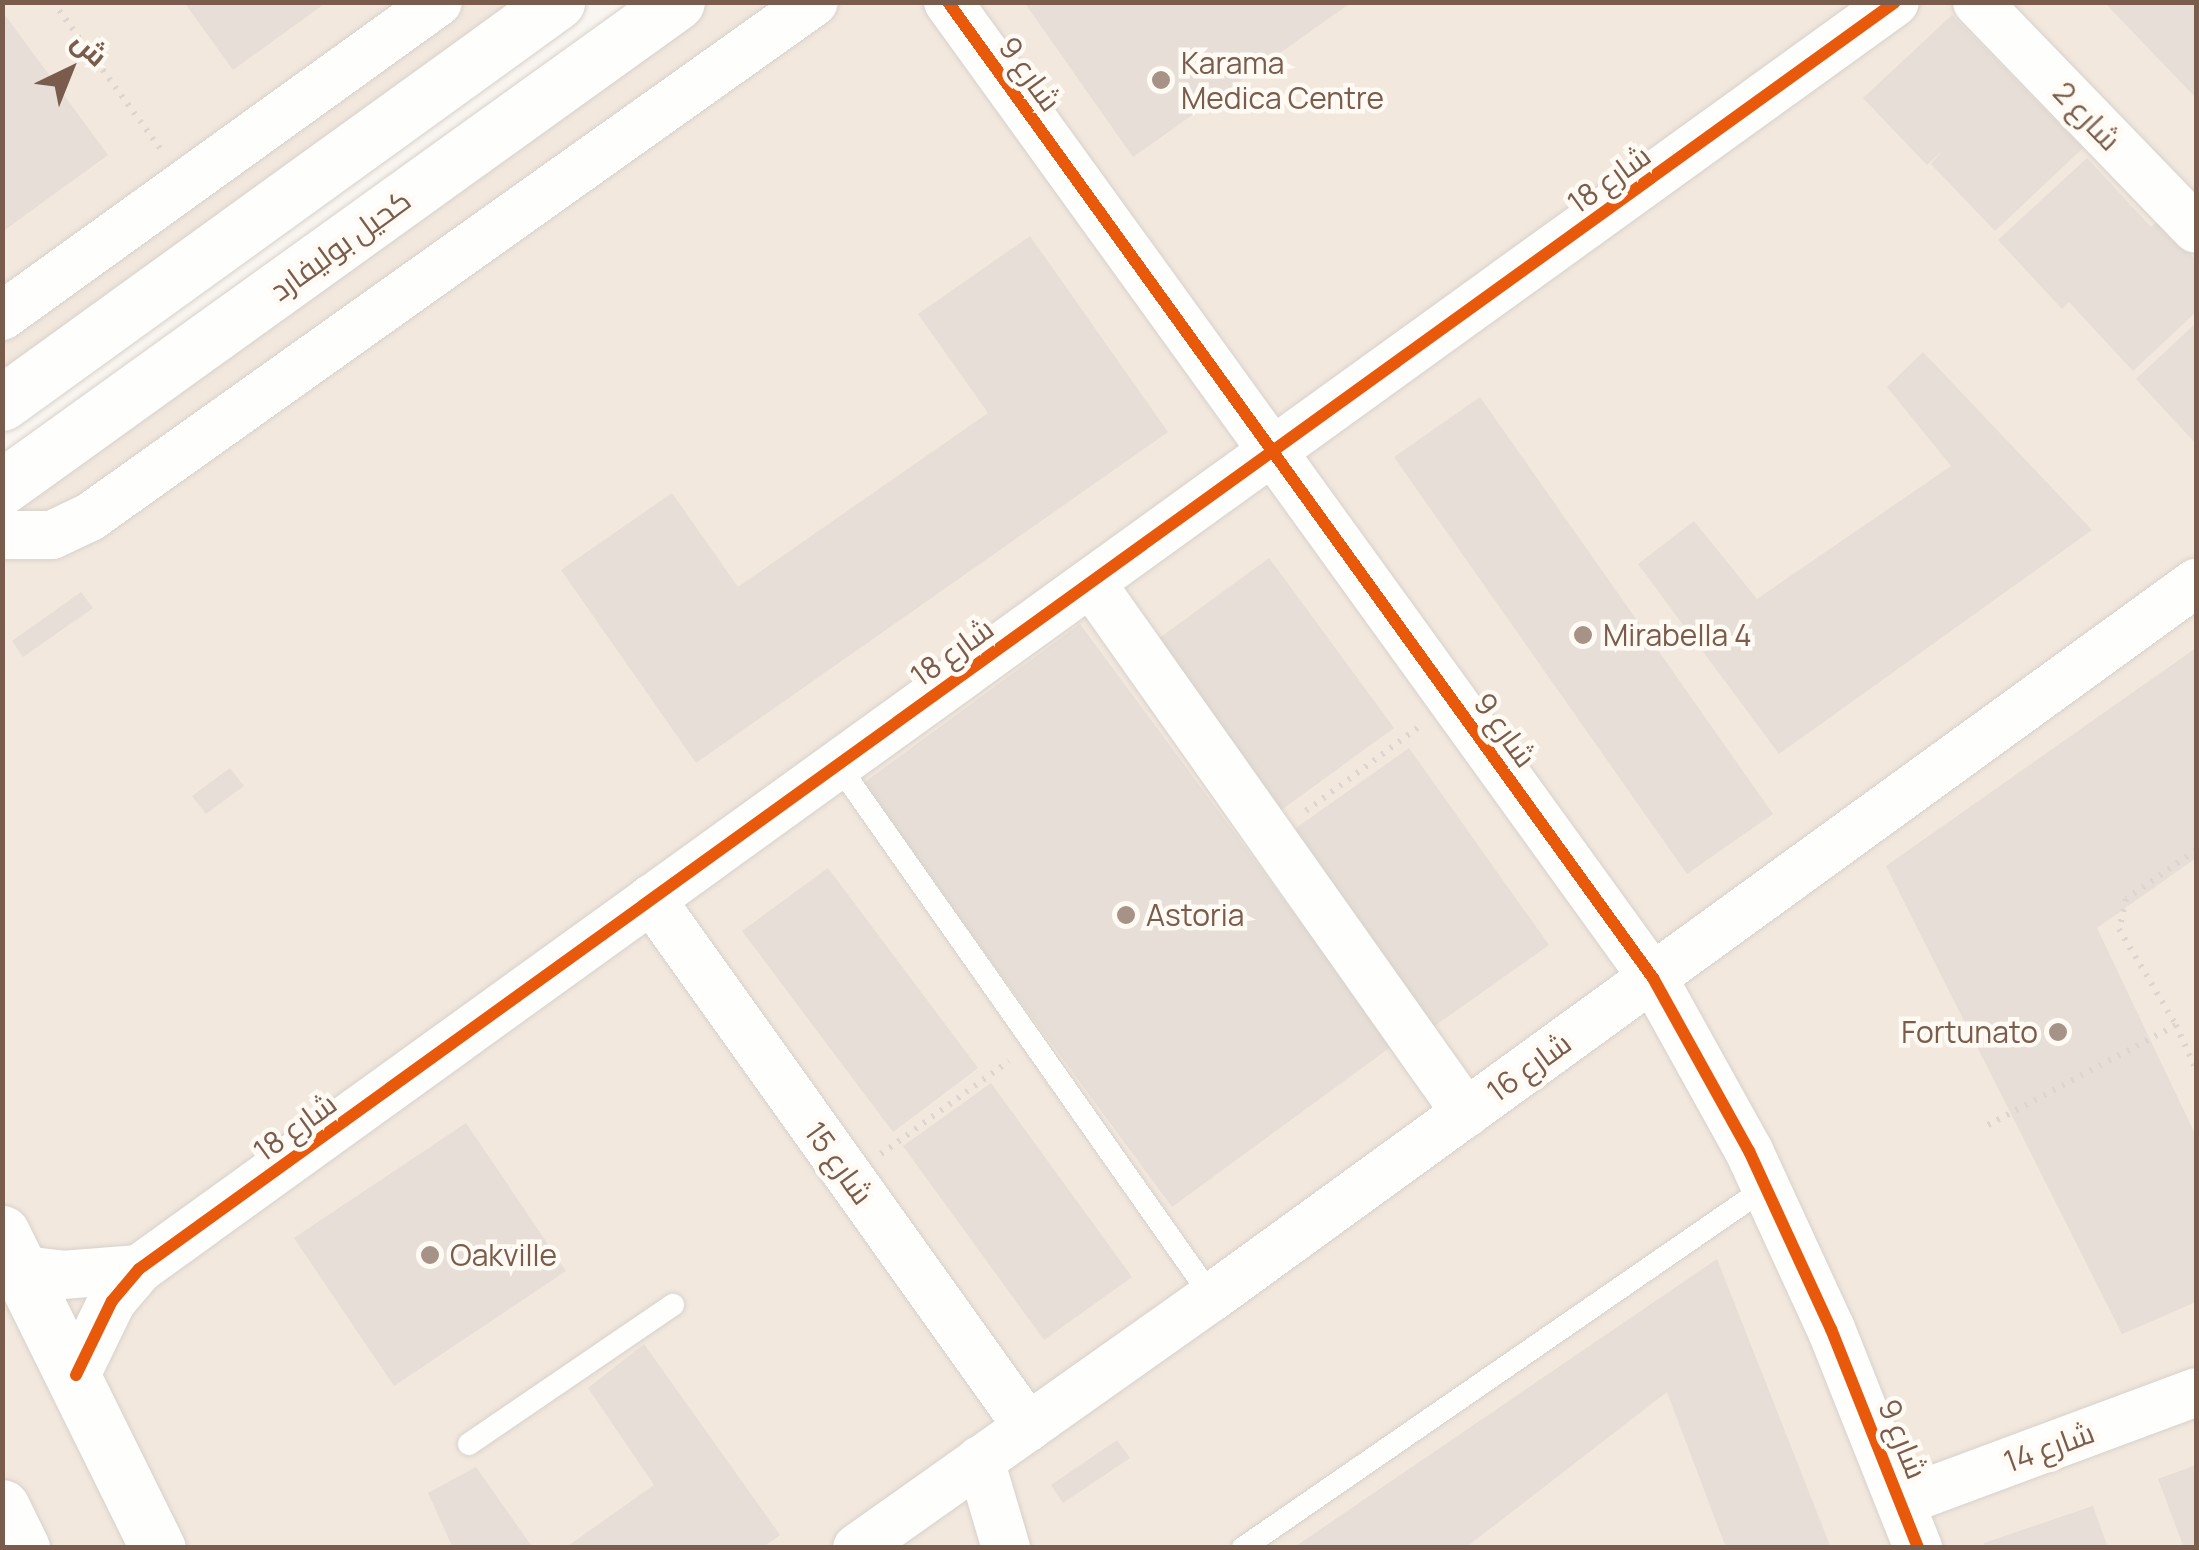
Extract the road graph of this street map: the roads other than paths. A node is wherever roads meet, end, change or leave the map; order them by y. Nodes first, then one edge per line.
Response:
1 (438, 2) edge
2 (557, 2) edge
3 (677, 2) edge
4 (814, 2) edge
5 (948, 2) edge
6 (1895, 2) edge
7 (1976, 2) edge
8 (2196, 228) edge
9 (2, 316) edge
10 (2, 404) edge
11 (1274, 453) junction
12 (2, 488) edge
13 (2, 535) edge
14 (2196, 583) edge
15 (1092, 584) junction
16 (838, 765) junction
17 (650, 900) junction
18 (1652, 978) junction
19 (1466, 1113) junction
20 (1766, 1188) junction
21 (13, 1252) edge
22 (139, 1269) junction
23 (1212, 1296) junction
24 (674, 1305) dead end
25 (76, 1375) junction
26 (2196, 1392) edge
27 (1028, 1426) junction
28 (470, 1444) dead end
29 (980, 1460) junction
30 (1901, 1502) junction
31 (2, 1507) edge
32 (22, 1548) edge
33 (158, 1548) edge
34 (858, 1548) edge
35 (1006, 1548) edge
36 (1243, 1548) edge
37 (1918, 1548) edge

1 - 9 street
2 - 10 street
3 - 12 street, كحيل بوليفارد
4 - 13 street
5 - 11 street, شارع 9
6 - 11 street, شارع 18
7 - 8 street, شارع 2
11 - 15 street, شارع 18
11 - 18 street, شارع 9
14 - 18 street, شارع 16
15 - 16 street, شارع 18
15 - 19 street
16 - 17 street, شارع 18
16 - 23 lane
17 - 22 street, شارع 18
17 - 27 street, شارع 15
18 - 19 street, شارع 16
18 - 20 street, شارع 9
19 - 23 street, شارع 16
20 - 30 street, شارع 9
20 - 36 lane
21 - 22 street
21 - 25 street
22 - 25 street, شارع 18
23 - 27 street, شارع 16
24 - 28 lane
25 - 33 street
26 - 30 street, شارع 14
27 - 29 street, شارع 16
29 - 34 street, شارع 16
29 - 35 street
30 - 37 street, شارع 9
31 - 32 street

